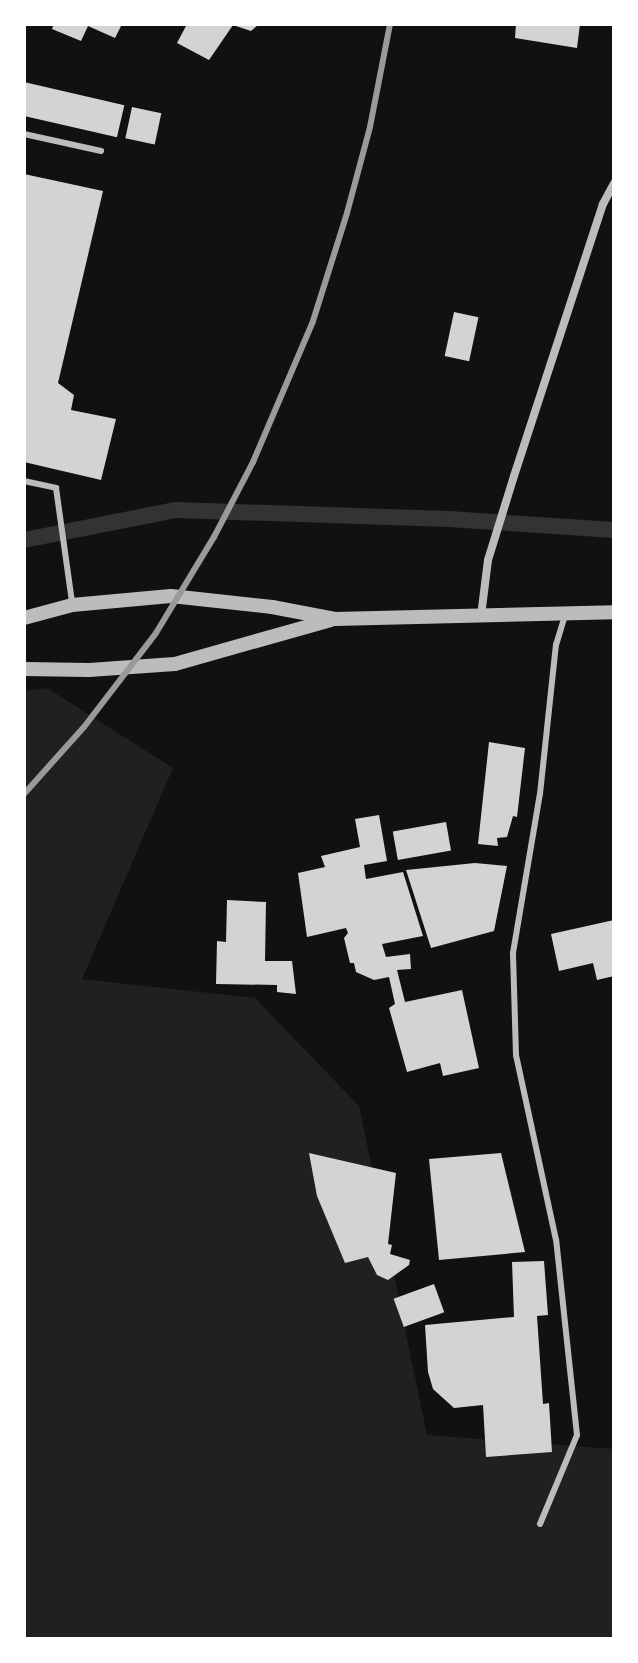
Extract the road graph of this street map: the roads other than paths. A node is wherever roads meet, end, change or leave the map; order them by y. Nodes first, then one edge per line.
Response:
1 (24, 134) edge
2 (101, 151) dead end
3 (614, 183) edge
4 (24, 481) edge
5 (72, 605) junction
6 (614, 612) edge
7 (566, 613) junction
8 (481, 616) junction
9 (24, 618) edge
10 (335, 619) junction
11 (24, 669) edge
12 (540, 1524) dead end

1 - 2 lane
3 - 8 street
4 - 5 lane
5 - 9 street
5 - 10 street
6 - 7 street
7 - 8 street
7 - 12 lane
8 - 10 street
10 - 11 street

